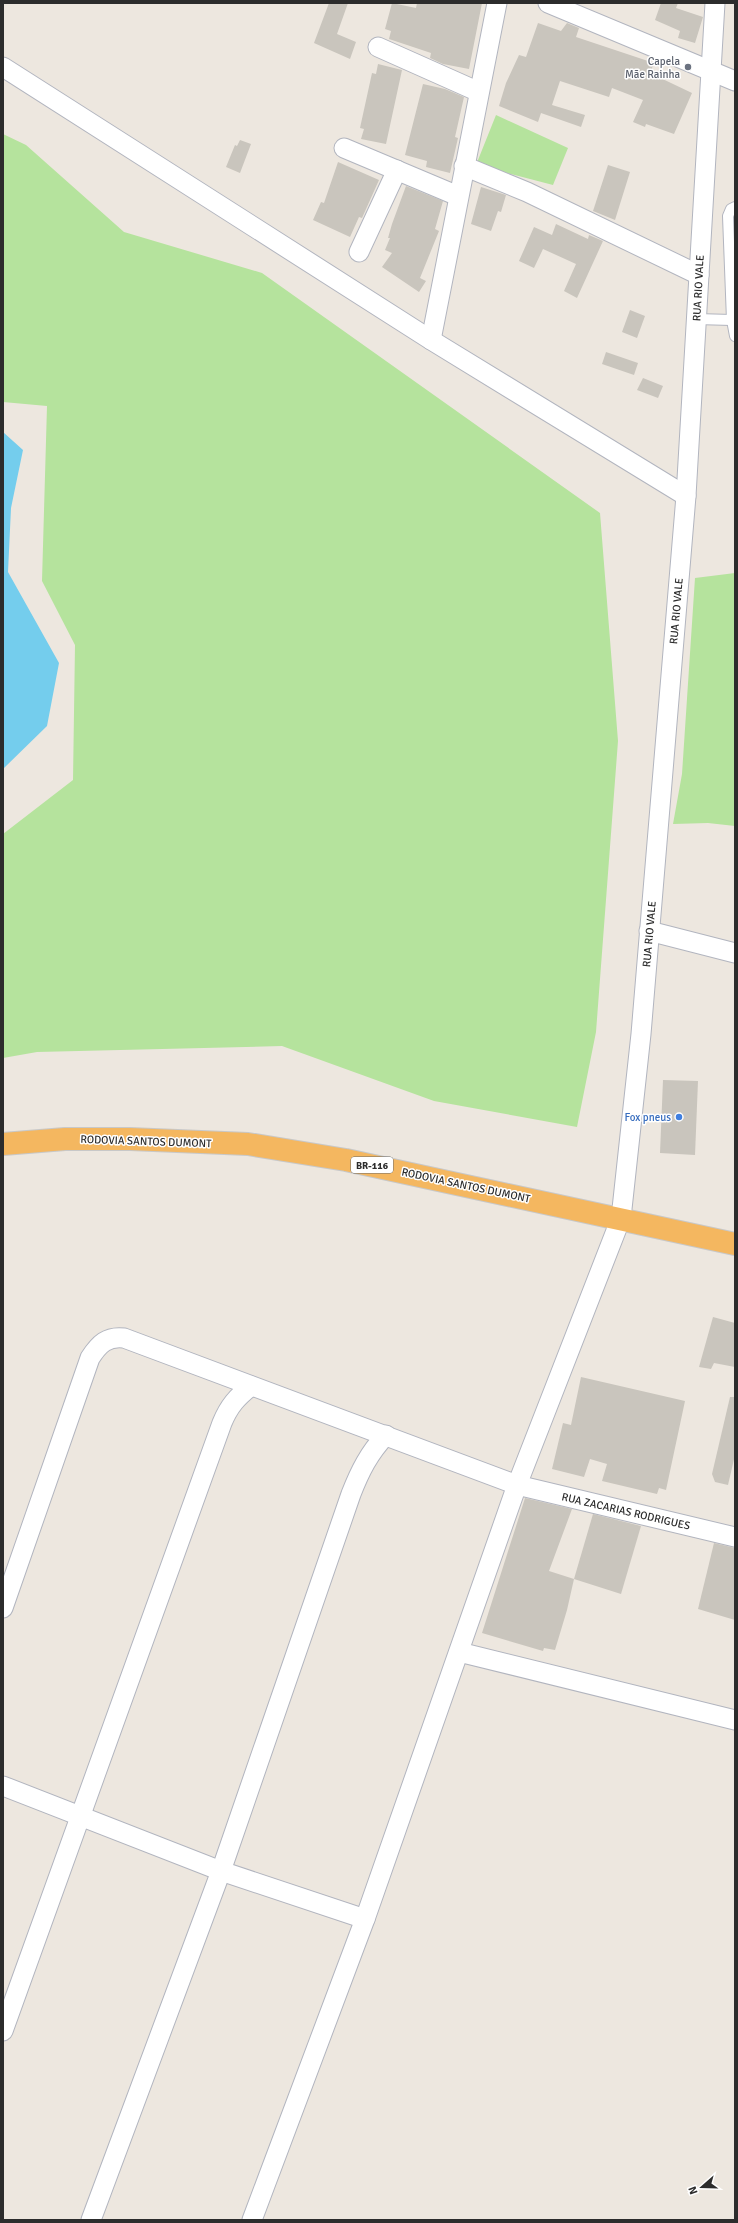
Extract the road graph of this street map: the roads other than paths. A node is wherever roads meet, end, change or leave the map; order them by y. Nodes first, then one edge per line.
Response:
1 (498, 3) edge
2 (548, 3) edge
3 (715, 3) edge
4 (378, 47) dead end
5 (3, 67) edge
6 (710, 70) junction
7 (735, 81) edge
8 (479, 92) junction
9 (344, 148) dead end
10 (464, 166) junction
11 (397, 170) junction
12 (458, 196) junction
13 (735, 207) edge
14 (359, 252) dead end
15 (699, 275) junction
16 (696, 319) junction
17 (732, 320) junction
18 (735, 336) edge
19 (432, 340) junction
20 (686, 496) junction
21 (649, 931) junction
22 (735, 953) edge
23 (3, 1144) edge
24 (621, 1218) junction
25 (735, 1244) edge
26 (251, 1386) junction
27 (386, 1435) junction
28 (517, 1485) junction
29 (735, 1537) edge
30 (3, 1608) edge
31 (459, 1652) junction
32 (735, 1720) edge
33 (3, 1786) edge
34 (82, 1816) junction
35 (221, 1871) junction
36 (365, 1920) junction
37 (3, 2031) edge
38 (91, 2220) edge
39 (252, 2220) edge

1 - 8 street
2 - 6 street
3 - 6 street, RUA RIO VALE
4 - 8 street
5 - 19 street
6 - 7 street
6 - 15 street, RUA RIO VALE
8 - 10 street
9 - 11 street
10 - 12 street
10 - 15 street
11 - 12 street
11 - 14 street
12 - 19 street
13 - 17 lane
15 - 16 street, RUA RIO VALE
16 - 17 lane
16 - 20 street, RUA RIO VALE
17 - 18 lane
19 - 20 street
20 - 21 street, RUA RIO VALE
21 - 22 street
21 - 24 street, RUA RIO VALE
23 - 24 highway, RODOVIA SANTOS DUMONT / BR-116
24 - 25 highway, RODOVIA SANTOS DUMONT / BR-116
24 - 28 street, RUA RIO VALE
26 - 27 street, RUA ZACARIAS RODRIGUES
26 - 30 street, RUA ZACARIAS RODRIGUES
26 - 34 street
27 - 28 street, RUA ZACARIAS RODRIGUES
27 - 35 street
28 - 29 street, RUA ZACARIAS RODRIGUES
28 - 31 street, RUA RIO VALE
31 - 32 street
31 - 36 street, RUA RIO VALE
33 - 34 street
34 - 35 street
34 - 37 street
35 - 36 street
35 - 38 street
36 - 39 street, RUA RIO VALE

